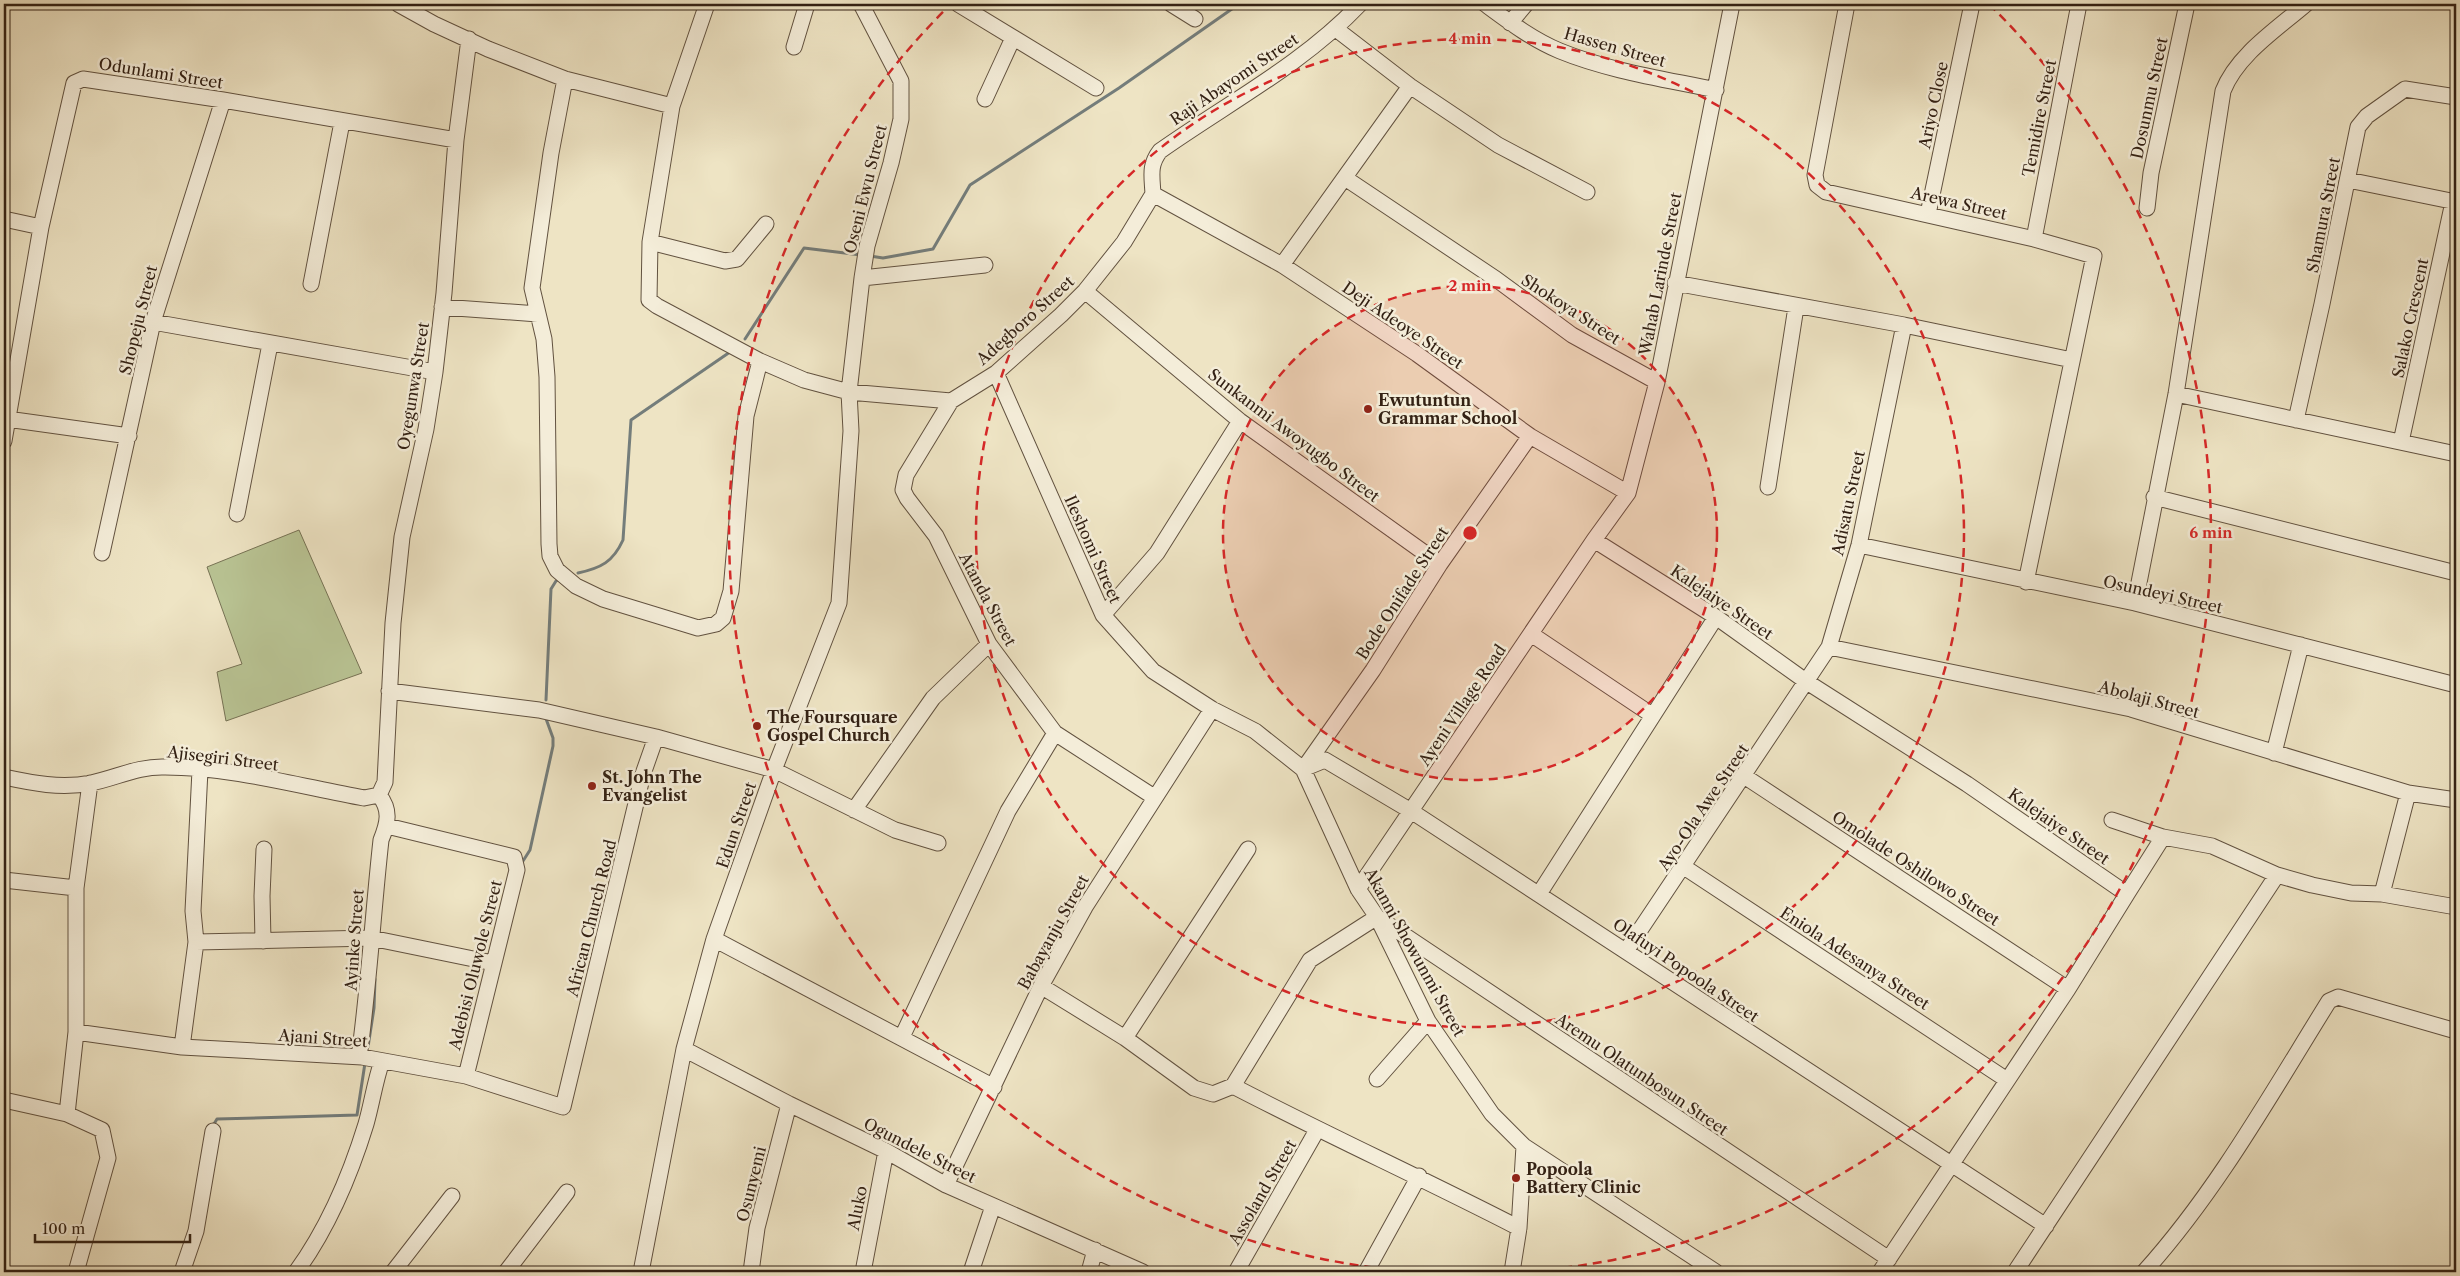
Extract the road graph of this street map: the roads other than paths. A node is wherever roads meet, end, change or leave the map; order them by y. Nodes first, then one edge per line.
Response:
1 (398, 4) edge
2 (707, 4) edge
3 (807, 4) edge
4 (861, 4) edge
5 (958, 4) edge
6 (1171, 4) edge
7 (1360, 4) edge
8 (1485, 4) edge
9 (1526, 4) edge
10 (1732, 4) edge
11 (1847, 4) edge
12 (1972, 4) edge
13 (2079, 4) edge
14 (2187, 4) edge
15 (2306, 4) edge
16 (1195, 19) dead end
17 (1510, 23) junction
18 (1336, 29) junction
19 (1013, 38) junction
20 (469, 39) junction
21 (794, 47) dead end
22 (565, 79) junction
23 (1410, 86) junction
24 (1096, 88) dead end
25 (1716, 90) junction
26 (2456, 97) edge
27 (985, 99) dead end
28 (223, 100) junction
29 (672, 106) junction
30 (342, 122) junction
31 (456, 140) junction
32 (1345, 178) junction
33 (2348, 180) junction
34 (1587, 192) dead end
35 (1153, 194) junction
36 (2455, 202) edge
37 (2148, 204) dead end
38 (1928, 214) junction
39 (4, 219) edge
40 (766, 224) dead end
41 (41, 227) junction
42 (2034, 239) junction
43 (650, 242) junction
44 (985, 265) dead end
45 (1282, 265) junction
46 (862, 278) junction
47 (1675, 283) junction
48 (310, 284) dead end
49 (1085, 291) junction
50 (442, 307) junction
51 (1796, 307) junction
52 (538, 314) junction
53 (153, 322) junction
54 (1904, 325) junction
55 (270, 344) junction
56 (2072, 360) junction
57 (760, 361) junction
58 (435, 372) junction
59 (996, 373) junction
60 (1656, 382) junction
61 (849, 392) junction
62 (2176, 394) junction
63 (951, 401) junction
64 (7, 420) junction
65 (2296, 420) junction
66 (1240, 422) junction
67 (129, 436) junction
68 (1530, 436) junction
69 (4, 441) edge
70 (2401, 442) junction
71 (2456, 454) edge
72 (1768, 486) dead end
73 (1628, 493) junction
74 (2154, 498) junction
75 (237, 514) dead end
76 (1594, 540) junction
77 (1858, 545) junction
78 (102, 553) dead end
79 (1440, 564) junction
80 (2456, 573) edge
81 (2026, 582) junction
82 (2134, 603) junction
83 (1103, 615) junction
84 (1716, 618) junction
85 (1531, 634) junction
86 (989, 644) junction
87 (2301, 645) junction
88 (1829, 647) junction
89 (1808, 682) junction
90 (2456, 685) edge
91 (389, 691) junction
92 (1212, 708) junction
93 (1652, 715) junction
94 (1055, 733) junction
95 (656, 737) junction
96 (2274, 753) junction
97 (1303, 769) junction
98 (200, 770) junction
99 (774, 770) junction
100 (1744, 776) junction
101 (4, 777) edge
102 (90, 783) junction
103 (2408, 793) junction
104 (379, 795) junction
105 (1154, 797) junction
106 (2456, 800) edge
107 (854, 810) junction
108 (1411, 811) junction
109 (2112, 820) dead end
110 (387, 826) junction
111 (2163, 837) junction
112 (938, 843) dead end
113 (1248, 849) dead end
114 (264, 850) dead end
115 (1684, 867) junction
116 (2277, 875) junction
117 (4, 880) edge
118 (76, 888) junction
119 (1358, 889) junction
120 (1539, 894) junction
121 (2127, 894) junction
122 (2382, 894) junction
123 (2456, 907) edge
124 (1377, 917) junction
125 (371, 938) junction
126 (714, 939) junction
127 (196, 942) junction
128 (263, 942) junction
129 (1626, 951) junction
130 (493, 963) junction
131 (1041, 986) junction
132 (2068, 989) junction
133 (1428, 1021) junction
134 (2456, 1031) edge
135 (76, 1032) junction
136 (902, 1037) junction
137 (1125, 1038) junction
138 (182, 1046) junction
139 (684, 1049) junction
140 (369, 1058) junction
141 (466, 1076) junction
142 (1377, 1079) dead end
143 (2007, 1080) junction
144 (994, 1086) junction
145 (1233, 1086) junction
146 (4, 1100) edge
147 (789, 1104) junction
148 (563, 1107) joint
149 (67, 1114) junction
150 (1318, 1130) junction
151 (213, 1131) dead end
152 (1524, 1146) junction
153 (886, 1151) junction
154 (1952, 1166) junction
155 (1419, 1176) junction
156 (946, 1185) junction
157 (567, 1192) dead end
158 (452, 1196) dead end
159 (992, 1206) junction
160 (2046, 1226) junction
161 (1519, 1228) junction
162 (1095, 1250) junction
163 (1885, 1266) edge
164 (1516, 1271) edge
165 (76, 1272) edge
166 (182, 1272) edge
167 (296, 1272) edge
168 (393, 1272) edge
169 (506, 1272) edge
170 (641, 1272) edge
171 (751, 1272) edge
172 (863, 1272) edge
173 (971, 1272) edge
174 (1089, 1272) edge
175 (1144, 1272) edge
176 (1236, 1272) edge
177 (1366, 1272) edge
178 (1716, 1272) edge
179 (2015, 1272) edge
180 (2144, 1272) edge

1 - 20 street
2 - 29 street
3 - 21 street
4 - 46 street, Oseni Ewu Street
5 - 19 street
6 - 16 street
7 - 18 street, Raji Abayomi Street
8 - 17 street, Hassen Street
9 - 17 street
10 - 25 street, Wahab Larinde Street
11 - 38 street, Arewa Street
12 - 38 street, Ariyo Close
13 - 42 street, Temidire Street
14 - 37 street, Dosunmu Street
15 - 62 street
17 - 25 street, Hassen Street
18 - 23 street
18 - 35 street, Raji Abayomi Street
19 - 24 street
19 - 27 street
20 - 22 street
20 - 31 street, Oyegunwa Street
22 - 29 street
22 - 52 street
23 - 32 street
23 - 34 street
25 - 47 street, Wahab Larinde Street
26 - 33 street, Shamura Street
28 - 30 street, Odunlami Street
28 - 41 street, Odunlami Street
28 - 53 street, Shopeju Street
29 - 43 street
30 - 31 street, Odunlami Street
30 - 48 street
31 - 50 street, Oyegunwa Street
32 - 45 street
32 - 60 street, Shokoya Street
33 - 36 street
33 - 65 street, Shamura Street
35 - 45 street, Deji Adeoye Street
35 - 49 street, Adegboro Street
36 - 70 street, Salako Crescent
38 - 42 street, Arewa Street
39 - 41 street
40 - 43 street
41 - 64 street, Odunlami Street
42 - 56 street, Arewa Street
43 - 57 street
44 - 46 street
45 - 68 street, Deji Adeoye Street
46 - 61 street, Oseni Ewu Street
47 - 51 street
47 - 60 street, Wahab Larinde Street
49 - 59 street, Adegboro Street
49 - 66 street, Sunkanmi Awoyugbo Street
50 - 52 street
50 - 58 street, Oyegunwa Street
51 - 54 street
51 - 72 street
52 - 57 street
53 - 55 street
53 - 67 street, Shopeju Street
54 - 56 street
54 - 77 street, Adisatu Street
55 - 58 street
55 - 75 street
56 - 81 street
57 - 61 street
58 - 91 street, Oyegunwa Street
59 - 63 street, Adegboro Street
59 - 83 street, Ileshomi Street
60 - 73 street, Wahab Larinde Street
61 - 63 street
61 - 99 street, Edun Street
62 - 65 street
62 - 74 street
63 - 86 street, Atanda Street
64 - 67 street
64 - 69 street, Odunlami Street
65 - 70 street
66 - 79 street, Sunkanmi Awoyugbo Street
66 - 83 street
67 - 78 street, Shopeju Street
68 - 73 street, Deji Adeoye Street
68 - 79 street, Bode Onifade Street
70 - 71 street
73 - 76 street, Wahab Larinde Street
74 - 80 street
74 - 82 street
76 - 84 street, Kalejaiye Street
76 - 85 street, Ayeni Village Road
77 - 81 street, Osundeyi Street
77 - 88 street, Adisatu Street
79 - 97 street, Bode Onifade Street
81 - 82 street, Osundeyi Street
82 - 87 street, Osundeyi Street
83 - 92 street, Ileshomi Street
84 - 89 street, Kalejaiye Street
84 - 93 street
85 - 93 street
85 - 108 street, Ayeni Village Road
86 - 94 street, Atanda Street
86 - 107 street
87 - 90 street, Osundeyi Street
87 - 96 street
88 - 89 street, Adisatu Street
88 - 96 street, Abolaji Street
89 - 100 street, Ayo-Ola Awe Street
89 - 121 street, Kalejaiye Street
91 - 95 street
91 - 104 street, Oyegunwa Street
92 - 97 street, Ileshomi Street
92 - 105 street, Babayanju Street
93 - 120 street
94 - 105 street, Atanda Street
94 - 136 street
95 - 99 street
95 - 148 street, African Church Road
96 - 103 street, Abolaji Street
97 - 108 street, Olafuyi Popoola Street
97 - 119 street, Akanni Showunmi Street
98 - 102 street, Ajisegiri Street
98 - 104 street, Ajisegiri Street
98 - 127 street
99 - 107 street
99 - 126 street, Edun Street
100 - 115 street, Ayo-Ola Awe Street
100 - 132 street, Omolade Oshilowo Street
101 - 102 street, Ajisegiri Street
102 - 118 street
103 - 106 street, Abolaji Street
103 - 122 street
104 - 110 street
105 - 131 street, Babayanju Street
107 - 112 street
108 - 119 street, Ayeni Village Road
108 - 120 street, Olafuyi Popoola Street
109 - 111 street
110 - 125 street, Ayinke Street
110 - 130 street, Adebisi Oluwole Street
111 - 116 street
111 - 121 street
113 - 137 street
114 - 128 street
115 - 129 street, Ayo-Ola Awe Street
115 - 143 street, Eniola Adesanya Street
116 - 122 street
116 - 160 street
117 - 118 street
118 - 135 street
119 - 124 street, Akanni Showunmi Street
120 - 129 street, Olafuyi Popoola Street
121 - 132 street
122 - 123 street
124 - 133 street, Akanni Showunmi Street
124 - 145 street
124 - 163 street, Aremu Olatunbosun Street
125 - 128 street
125 - 130 street
125 - 140 street, Ayinke Street
126 - 136 street
126 - 139 street, Edun Street
127 - 128 street
127 - 138 street
129 - 154 street, Olafuyi Popoola Street
130 - 141 street, Adebisi Oluwole Street
131 - 137 street
131 - 144 street, Babayanju Street
132 - 143 street
133 - 142 street
133 - 152 street, Akanni Showunmi Street
134 - 180 street
135 - 138 street, Ajani Street
135 - 149 street
136 - 144 street
137 - 145 street
138 - 140 street, Ajani Street
139 - 147 street, Ogundele Street
139 - 170 street, Edun Street
140 - 141 street, Ajani Street
140 - 167 street, Ayinke Street
141 - 148 street, Ajani Street
143 - 154 street
144 - 156 street, Babayanju Street
145 - 150 street
146 - 149 street
147 - 153 street, Ogundele Street
147 - 171 street, Osunyemi
149 - 165 street
150 - 155 street
150 - 176 street, Assoland Street
151 - 166 street
152 - 161 street
152 - 178 street, Akanni Showunmi Street
153 - 156 street, Ogundele Street
153 - 172 street, Aluko
154 - 160 street, Olafuyi Popoola Street
154 - 163 street
155 - 161 street
155 - 177 street
156 - 159 street, Ogundele Street
157 - 169 street
158 - 168 street
159 - 162 street, Ogundele Street
159 - 173 street
160 - 179 street
161 - 164 street
162 - 174 street
162 - 175 street, Ogundele Street

